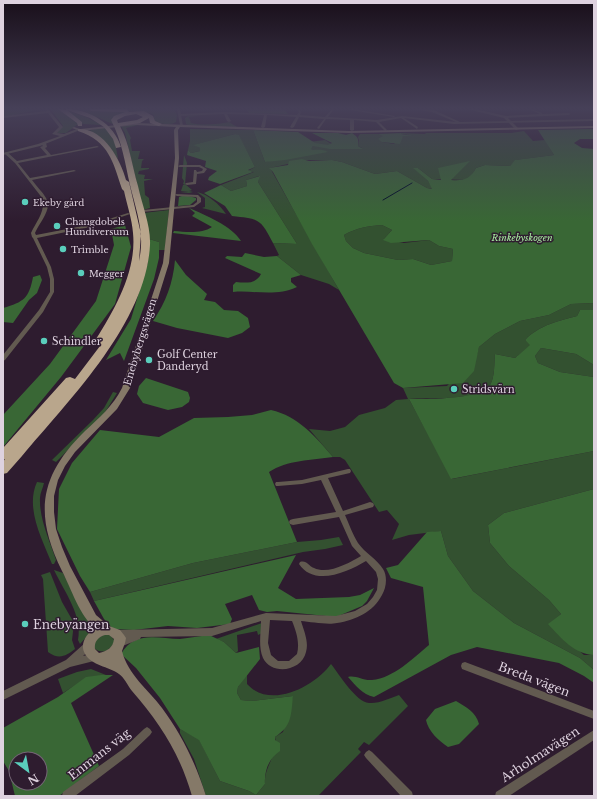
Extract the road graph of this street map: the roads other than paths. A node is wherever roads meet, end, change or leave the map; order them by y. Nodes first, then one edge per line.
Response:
1 (33, 146) edge
2 (44, 146) edge
3 (106, 146) edge
4 (118, 146) edge
5 (125, 146) edge
6 (180, 146) edge
7 (97, 147) dead end
8 (5, 153) edge
9 (50, 156) junction
10 (179, 158) junction
11 (16, 162) junction
12 (180, 166) junction
13 (196, 166) junction
14 (74, 171) dead end
15 (177, 172) junction
16 (195, 173) junction
17 (30, 180) junction
18 (187, 184) dead end
19 (175, 195) junction
20 (143, 211) dead end
21 (130, 214) junction
22 (34, 237) junction
23 (3, 359) edge
24 (3, 456) edge
25 (3, 470) edge
26 (348, 471) dead end
27 (324, 478) junction
28 (278, 484) dead end
29 (370, 505) dead end
30 (340, 514) junction
31 (293, 522) dead end
32 (368, 556) junction
33 (303, 564) dead end
34 (266, 616) junction
35 (295, 618) junction
36 (93, 619) junction
37 (106, 630) junction
38 (93, 635) junction
39 (118, 643) junction
40 (88, 646) junction
41 (98, 657) junction
42 (68, 663) junction
43 (465, 666) dead end
44 (122, 670) junction
45 (3, 696) edge
46 (594, 715) edge
47 (147, 732) dead end
48 (594, 735) edge
49 (369, 755) dead end
50 (67, 796) edge
51 (199, 796) edge
52 (408, 796) edge
53 (500, 796) edge

1 - 8 street
2 - 9 street
3 - 21 highway
4 - 21 highway
5 - 25 highway
6 - 10 main road, Enebybergsvägen
7 - 9 street
8 - 11 street
9 - 11 street
10 - 12 main road, Enebybergsvägen
10 - 15 main road, Enebybergsvägen
11 - 17 street
12 - 13 street
12 - 15 main road, Enebybergsvägen
13 - 16 street
13 - 16 street
14 - 17 street
15 - 19 main road, Enebybergsvägen
16 - 18 street
17 - 22 street
19 - 20 street
19 - 36 main road, Enebybergsvägen
21 - 22 street
21 - 24 highway
22 - 23 street
26 - 27 street
27 - 28 street
27 - 30 street
29 - 30 street
30 - 31 street
30 - 32 street
32 - 33 street
32 - 35 street
34 - 35 street
34 - 35 street
34 - 39 street
36 - 37 main road, Enebybergsvägen
36 - 38 main road, Enebybergsvägen
37 - 38 main road
37 - 39 main road, Enebybergsvägen
38 - 40 main road, Enebybergsvägen
39 - 41 main road
39 - 44 main road
40 - 41 main road
40 - 42 street
41 - 42 street
41 - 44 main road
42 - 45 street
43 - 46 street, Breda vägen
44 - 51 main road
47 - 50 street, Enmans väg
48 - 53 street, Arholmavägen
49 - 52 street

